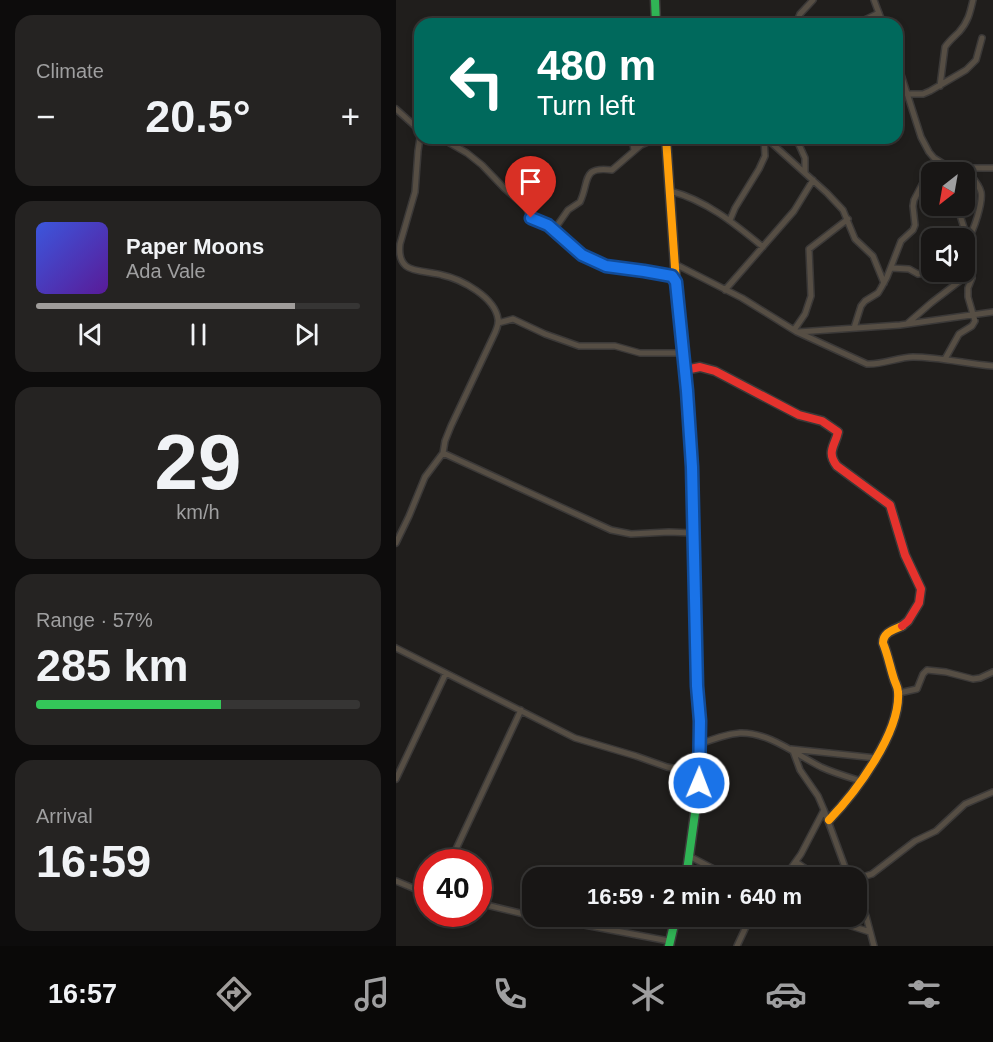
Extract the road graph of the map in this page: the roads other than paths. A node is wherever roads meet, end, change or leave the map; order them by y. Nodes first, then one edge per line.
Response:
1 (655, 0) edge
2 (813, 0) edge
3 (874, 0) edge
4 (973, 0) edge
5 (879, 13) junction
6 (656, 18) edge
7 (798, 18) edge
8 (869, 18) edge
9 (881, 18) edge
10 (982, 38) dead end
11 (903, 81) edge
12 (904, 84) joint
13 (940, 86) junction
14 (907, 94) junction
15 (396, 108) edge
16 (414, 125) edge
17 (419, 144) edge
18 (451, 144) edge
19 (633, 144) edge
20 (643, 144) edge
21 (666, 144) edge
22 (765, 144) edge
23 (772, 144) edge
24 (799, 144) edge
25 (634, 150) junction
26 (941, 162) edge
27 (975, 168) edge
28 (993, 168) edge
29 (805, 172) junction
30 (813, 180) junction
31 (975, 182) edge
32 (921, 187) edge
33 (670, 191) junction
34 (848, 219) junction
35 (730, 220) junction
36 (973, 228) edge
37 (554, 231) junction
38 (763, 247) junction
39 (675, 264) junction
40 (891, 267) junction
41 (921, 274) edge
42 (676, 282) junction
43 (962, 282) edge
44 (968, 282) edge
45 (884, 283) junction
46 (725, 290) junction
47 (993, 312) edge
48 (973, 315) junction
49 (498, 323) junction
50 (907, 324) junction
51 (854, 328) junction
52 (796, 331) junction
53 (683, 353) junction
54 (945, 359) junction
55 (993, 366) edge
56 (685, 370) junction
57 (443, 453) junction
58 (693, 534) junction
59 (396, 543) edge
60 (396, 648) edge
61 (993, 672) edge
62 (446, 673) junction
63 (899, 693) junction
64 (521, 710) junction
65 (700, 744) junction
66 (791, 750) junction
67 (876, 758) junction
68 (699, 773) junction
69 (396, 779) edge
70 (861, 782) junction
71 (993, 792) edge
72 (824, 810) junction
73 (829, 820) junction
74 (456, 849) edge
75 (689, 856) junction
76 (796, 862) junction
77 (688, 867) edge
78 (710, 867) edge
79 (792, 867) edge
80 (803, 867) edge
81 (845, 867) edge
82 (867, 876) edge
83 (396, 881) edge
84 (414, 888) edge
85 (492, 906) edge
86 (522, 914) edge
87 (867, 920) edge
88 (589, 927) edge
89 (673, 927) edge
90 (746, 927) edge
91 (854, 927) edge
92 (870, 932) junction
93 (669, 944) edge
94 (736, 946) edge
95 (874, 946) edge

1 - 6 street
2 - 7 street
3 - 5 street
4 - 13 street
5 - 8 street
5 - 9 street
10 - 13 street
11 - 12 street
12 - 14 street
13 - 14 street
14 - 26 street
15 - 16 street
17 - 49 street
18 - 37 street
19 - 25 street
20 - 25 street
21 - 33 street
22 - 35 street
23 - 29 street
24 - 29 street
25 - 37 street
27 - 28 street
29 - 30 street
30 - 34 street
30 - 38 street
31 - 36 street
32 - 40 street
33 - 35 street
33 - 39 street
34 - 45 street
34 - 52 street
35 - 38 street
37 - 42 street
38 - 46 street
39 - 42 street
39 - 46 street
40 - 41 street
40 - 45 street
42 - 53 street
43 - 50 street
44 - 48 street
45 - 51 street
46 - 52 street
47 - 48 street
48 - 50 street
48 - 54 street
49 - 53 street
49 - 57 street
50 - 51 street
51 - 52 street
52 - 54 street
53 - 56 street
54 - 55 street
56 - 58 street
56 - 63 street
57 - 58 street
57 - 59 street
58 - 65 street
60 - 62 street
61 - 63 street
62 - 64 street
62 - 69 street
63 - 67 street
64 - 68 street
64 - 74 street
65 - 66 street
65 - 68 street
66 - 67 street
66 - 70 street
66 - 72 street
67 - 70 street
68 - 75 street
70 - 73 street
71 - 82 street
72 - 73 street
72 - 76 street
73 - 81 street
75 - 77 street
75 - 78 street
76 - 79 street
76 - 80 street
83 - 84 street
85 - 86 street
87 - 92 street
88 - 93 street
89 - 93 street
90 - 94 street
91 - 92 street
92 - 95 street

